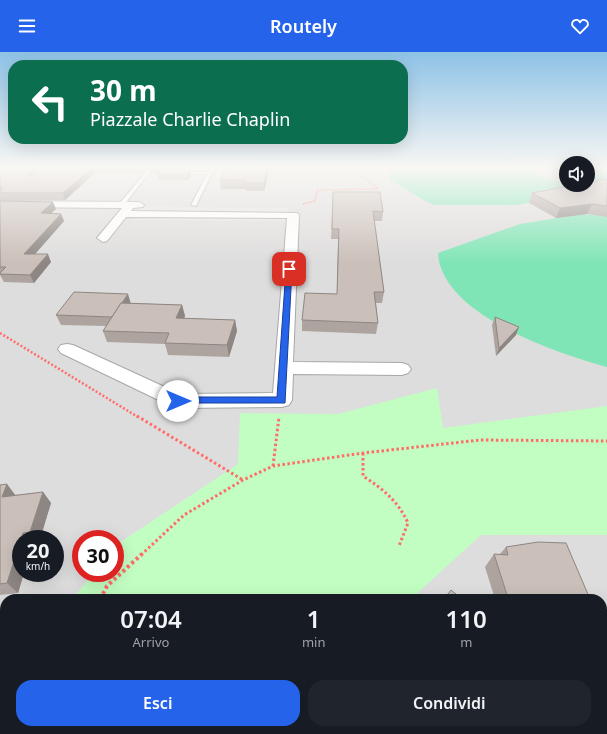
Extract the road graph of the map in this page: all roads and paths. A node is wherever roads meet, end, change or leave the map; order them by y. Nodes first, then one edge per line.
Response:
1 (130, 200) edge
2 (197, 200) edge
3 (315, 200) edge
4 (0, 204) edge
5 (194, 205) junction
6 (125, 208) junction
7 (294, 210) junction
8 (103, 238) dead end
9 (0, 333) edge
10 (67, 349) dead end
11 (283, 368) junction
12 (402, 369) dead end
13 (282, 400) junction
14 (607, 441) edge
15 (363, 453) junction
16 (273, 466) junction
17 (243, 480) junction
18 (399, 546) dead end
19 (103, 594) edge

1 - 6 lane
2 - 5 lane
3 - 7 path
4 - 6 street
5 - 6 street
5 - 7 street
6 - 7 street
6 - 8 street
7 - 11 street
9 - 17 path
10 - 13 street
11 - 12 street
11 - 13 street
13 - 16 path
14 - 15 path
15 - 16 path
15 - 18 path
16 - 17 path
17 - 19 path

